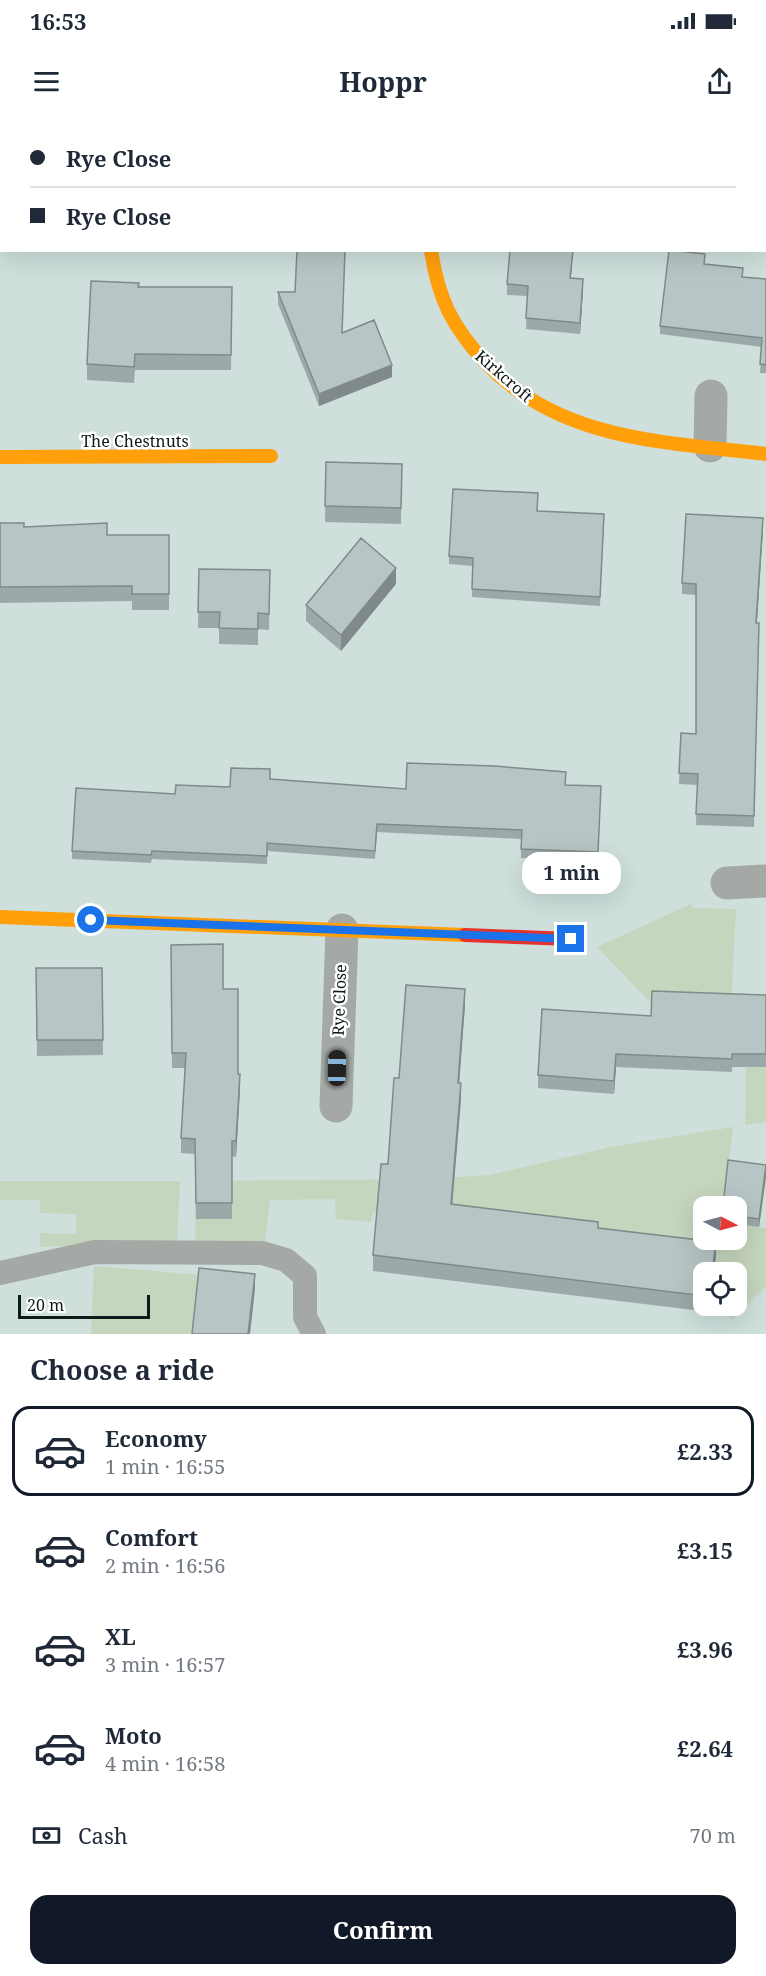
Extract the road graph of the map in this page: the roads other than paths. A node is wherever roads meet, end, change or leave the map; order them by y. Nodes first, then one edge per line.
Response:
1 (431, 252) edge
2 (711, 396) dead end
3 (710, 446) junction
4 (766, 454) edge
5 (271, 456) dead end
6 (0, 457) edge
7 (766, 881) edge
8 (727, 883) dead end
9 (0, 916) edge
10 (342, 930) junction
11 (571, 939) dead end
12 (336, 1106) dead end
13 (0, 1273) edge
14 (314, 1334) edge

1 - 3 street, Kirkcroft
2 - 3 street
3 - 4 street, Kirkcroft
5 - 6 street, The Chestnuts
7 - 8 street
9 - 10 street
10 - 11 street
10 - 12 street, Rye Close
13 - 14 lane

